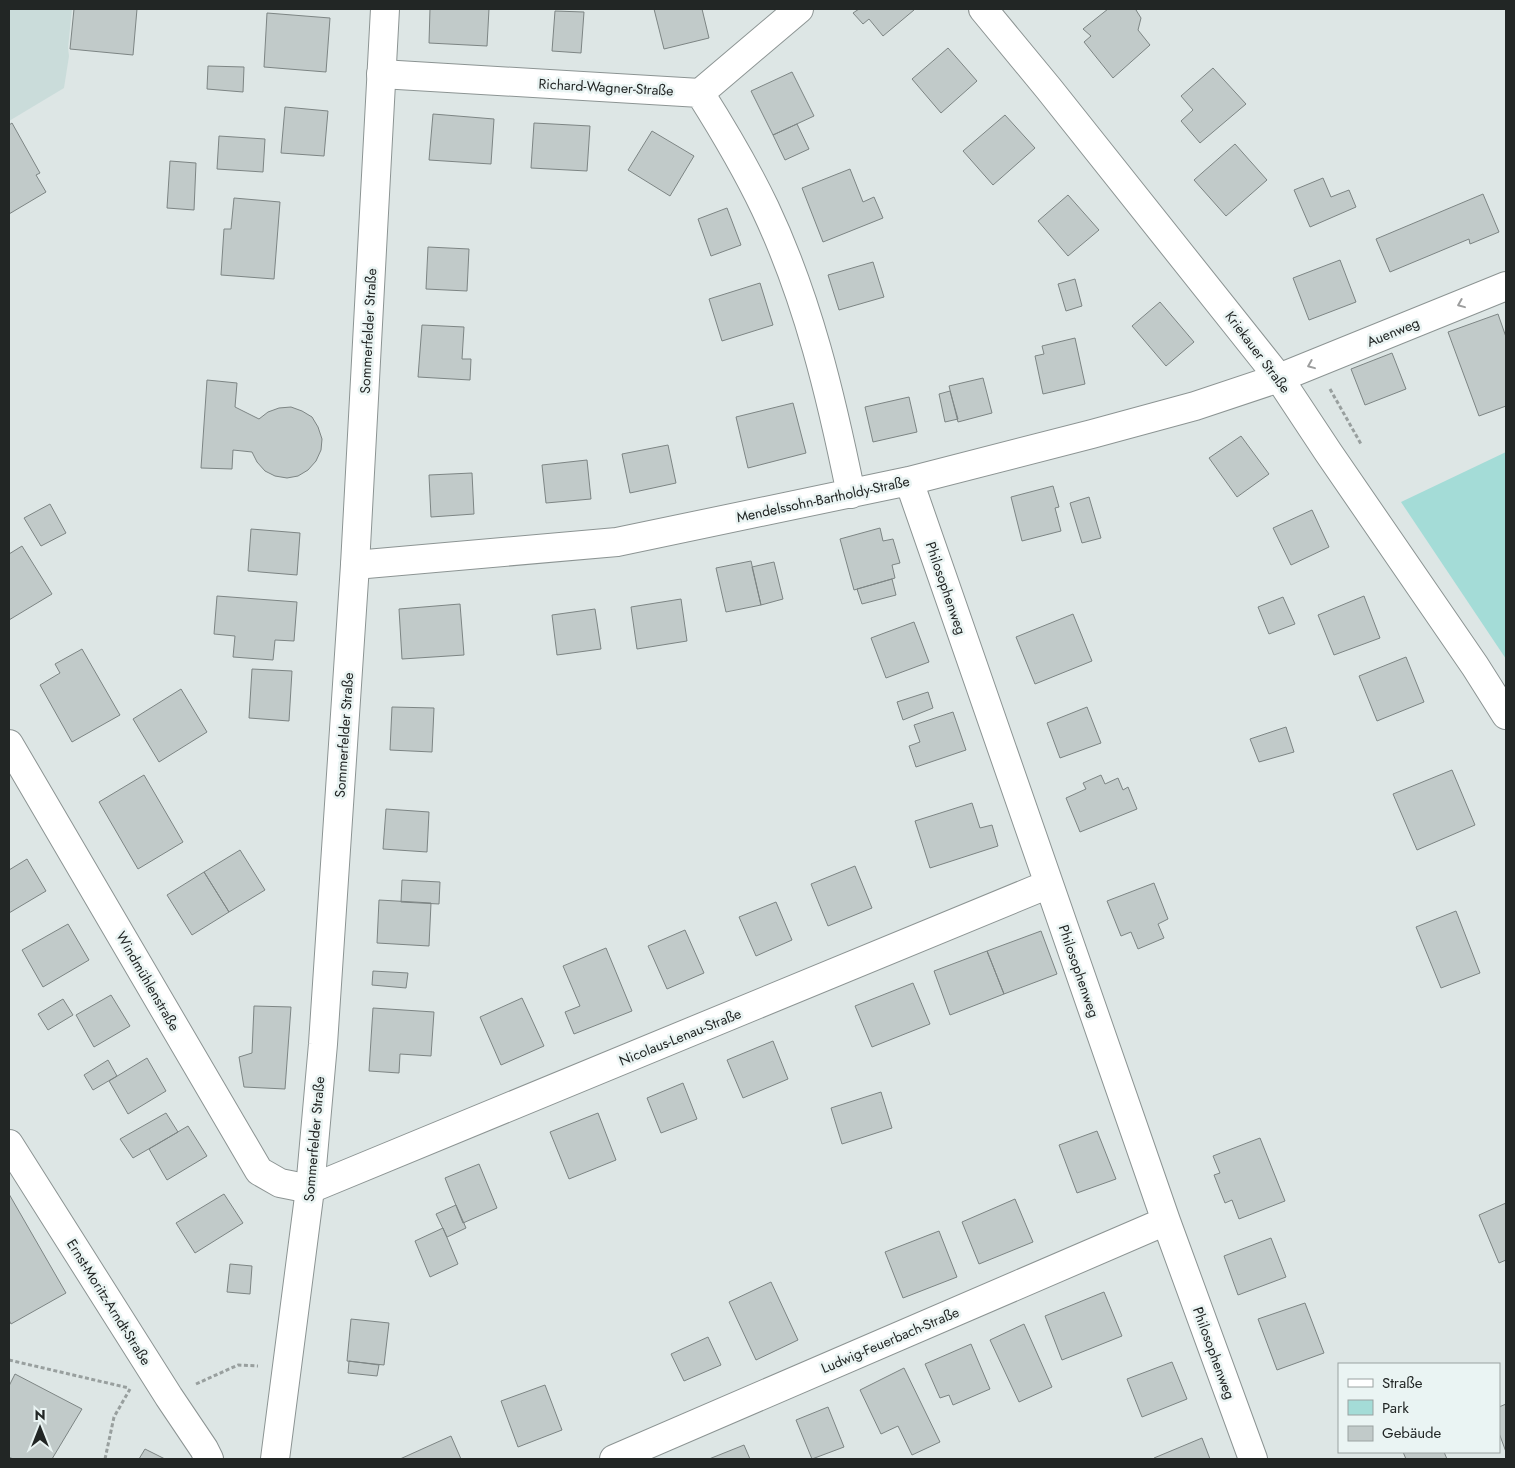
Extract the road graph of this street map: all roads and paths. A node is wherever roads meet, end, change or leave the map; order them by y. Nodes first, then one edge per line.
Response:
1 (385, 9) edge
2 (799, 9) edge
3 (983, 9) edge
4 (381, 74) junction
5 (700, 93) junction
6 (1506, 286) edge
7 (1279, 378) junction
8 (909, 481) junction
9 (851, 494) junction
10 (355, 565) junction
11 (1506, 715) edge
12 (9, 744) edge
13 (1049, 884) junction
14 (9, 1144) edge
15 (310, 1189) junction
16 (1166, 1221) junction
17 (130, 1388) dead end
18 (105, 1459) edge
19 (209, 1459) edge
20 (275, 1459) edge
21 (614, 1459) edge
22 (1254, 1459) edge

1 - 4 street, Sommerfelder Straße
2 - 5 street
3 - 7 street, Kriekauer Straße
4 - 5 street, Richard-Wagner-Straße
4 - 10 street, Sommerfelder Straße
5 - 9 street
6 -> 7 street, Auenweg
7 - 8 street, Mendelssohn-Bartholdy-Straße
7 - 11 street, Kriekauer Straße
8 - 9 street, Mendelssohn-Bartholdy-Straße
8 - 13 street, Philosophenweg
9 - 10 street, Mendelssohn-Bartholdy-Straße
10 - 15 street, Sommerfelder Straße
12 - 15 street, Windmühlenstraße
13 - 15 street, Nicolaus-Lenau-Straße
13 - 16 street, Philosophenweg
14 - 19 street, Ernst-Moritz-Arndt-Straße
15 - 20 street, Sommerfelder Straße
16 - 21 street, Ludwig-Feuerbach-Straße
16 - 22 street, Philosophenweg
17 - 18 path

